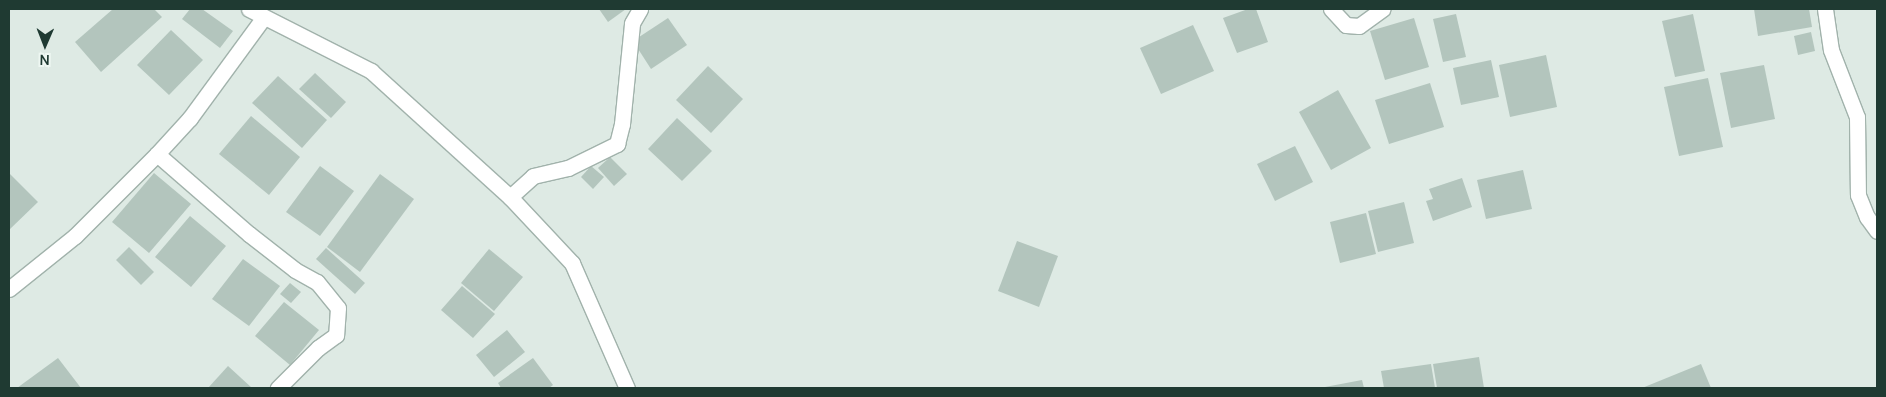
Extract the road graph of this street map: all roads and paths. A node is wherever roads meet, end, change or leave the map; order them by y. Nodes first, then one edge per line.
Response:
1 (248, 9) edge
2 (640, 9) edge
3 (1331, 9) edge
4 (1382, 9) edge
5 (1825, 9) edge
6 (264, 17) junction
7 (157, 154) junction
8 (510, 197) junction
9 (1877, 231) edge
10 (9, 289) edge
11 (278, 388) edge
12 (628, 388) edge

1 - 6 street
2 - 8 street
3 - 4 street
5 - 9 street
6 - 7 street
6 - 8 street
7 - 10 street
7 - 11 street
8 - 12 street

